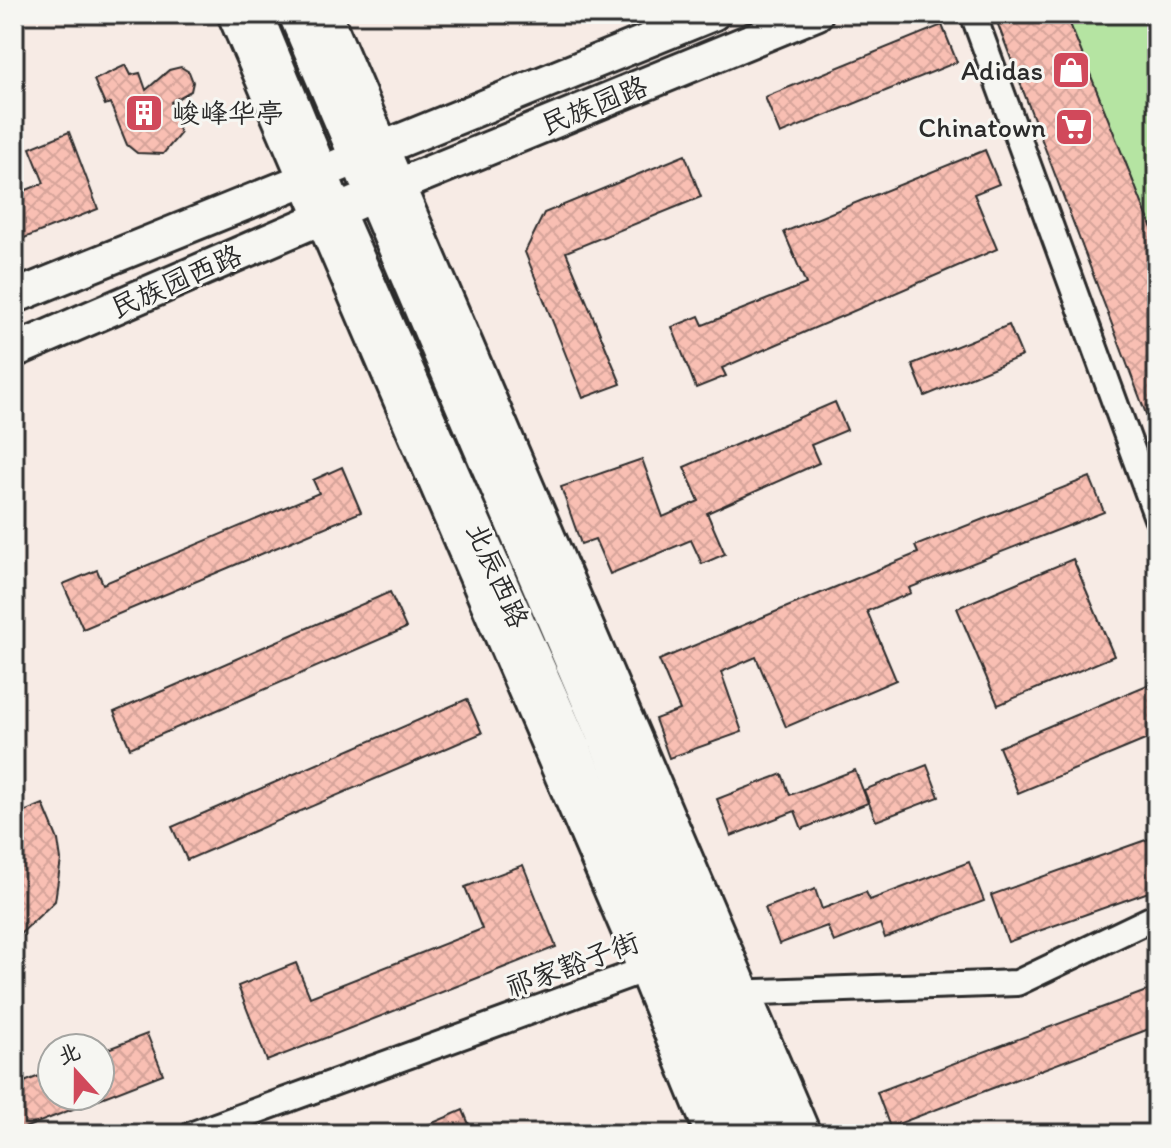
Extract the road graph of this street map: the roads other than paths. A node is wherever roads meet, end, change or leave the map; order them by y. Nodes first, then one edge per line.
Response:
1 (233, 14) edge
2 (256, 14) edge
3 (295, 14) edge
4 (326, 14) edge
5 (713, 14) edge
6 (816, 14) edge
7 (973, 14) edge
8 (370, 154) junction
9 (312, 178) junction
10 (385, 190) junction
11 (328, 215) junction
12 (14, 297) edge
13 (14, 351) edge
14 (1157, 518) edge
15 (1157, 916) edge
16 (657, 965) junction
17 (729, 993) junction
18 (193, 1134) edge
19 (711, 1134) edge
20 (744, 1134) edge
21 (773, 1134) edge
22 (805, 1134) edge

1 - 9 street, 北辰西路
2 - 9 main road, 北辰西路
3 - 8 main road, 北辰西路
4 - 8 street, 北辰西路
5 - 8 main road, 民族园路
6 - 10 main road, 民族园路
7 - 14 street
8 - 9 main road, 民族园路
8 - 10 main road, 北辰西路
9 - 11 main road, 北辰西路
9 - 12 main road, 民族园西路
10 - 11 main road, 民族园路
10 - 17 main road, 北辰西路
11 - 13 main road, 民族园西路
11 - 16 main road, 北辰西路
15 - 17 street
16 - 17 street, 祁家豁子街
16 - 18 street, 祁家豁子街
16 - 19 street, 北辰西路
16 - 20 main road, 北辰西路
17 - 21 main road, 北辰西路
17 - 22 street, 北辰西路

